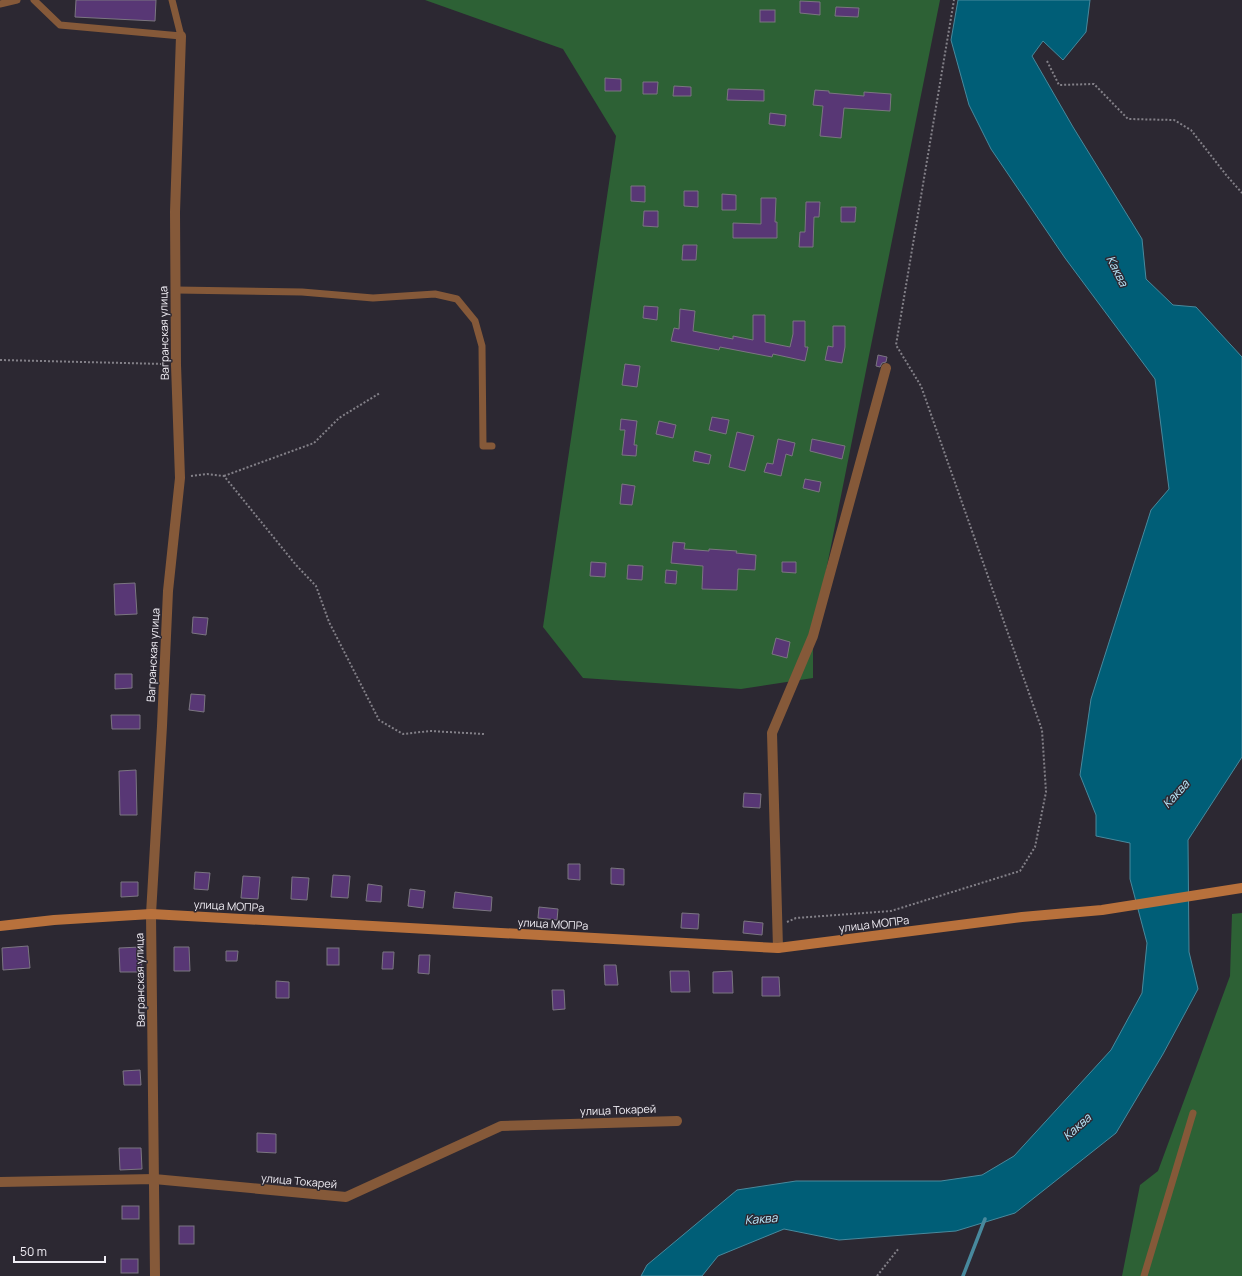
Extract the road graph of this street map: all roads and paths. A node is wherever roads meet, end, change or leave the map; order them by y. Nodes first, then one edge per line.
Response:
1 (17, 0) edge
2 (34, 0) edge
3 (172, 0) edge
4 (954, 0) edge
5 (0, 4) edge
6 (181, 36) junction
7 (1047, 61) dead end
8 (1242, 193) edge
9 (176, 290) junction
10 (0, 360) edge
11 (176, 365) junction
12 (886, 368) dead end
13 (380, 393) dead end
14 (492, 446) dead end
15 (224, 476) junction
16 (180, 478) junction
17 (484, 734) dead end
18 (1242, 888) edge
19 (151, 914) junction
20 (1, 926) edge
21 (777, 926) junction
22 (778, 948) junction
23 (1193, 1113) dead end
24 (677, 1121) dead end
25 (154, 1179) junction
26 (0, 1182) edge
27 (899, 1248) dead end
28 (155, 1276) edge
29 (877, 1276) edge
30 (1144, 1276) edge

1 - 5 lane
2 - 6 lane
3 - 6 lane
4 - 21 path
6 - 9 street, Вагранская улица
7 - 8 path
9 - 11 street, Вагранская улица
9 - 14 lane
10 - 11 path
11 - 16 street, Вагранская улица
12 - 21 street
13 - 15 path
15 - 16 path
15 - 17 path
16 - 19 street, Вагранская улица
18 - 22 main road, улица МОПРа
19 - 20 main road, улица МОПРа
19 - 22 main road, улица МОПРа
19 - 25 street, Вагранская улица
21 - 22 street
23 - 30 lane
24 - 25 street, улица Токарей
25 - 26 street, улица Токарей
25 - 28 street, Вагранская улица
27 - 29 path

